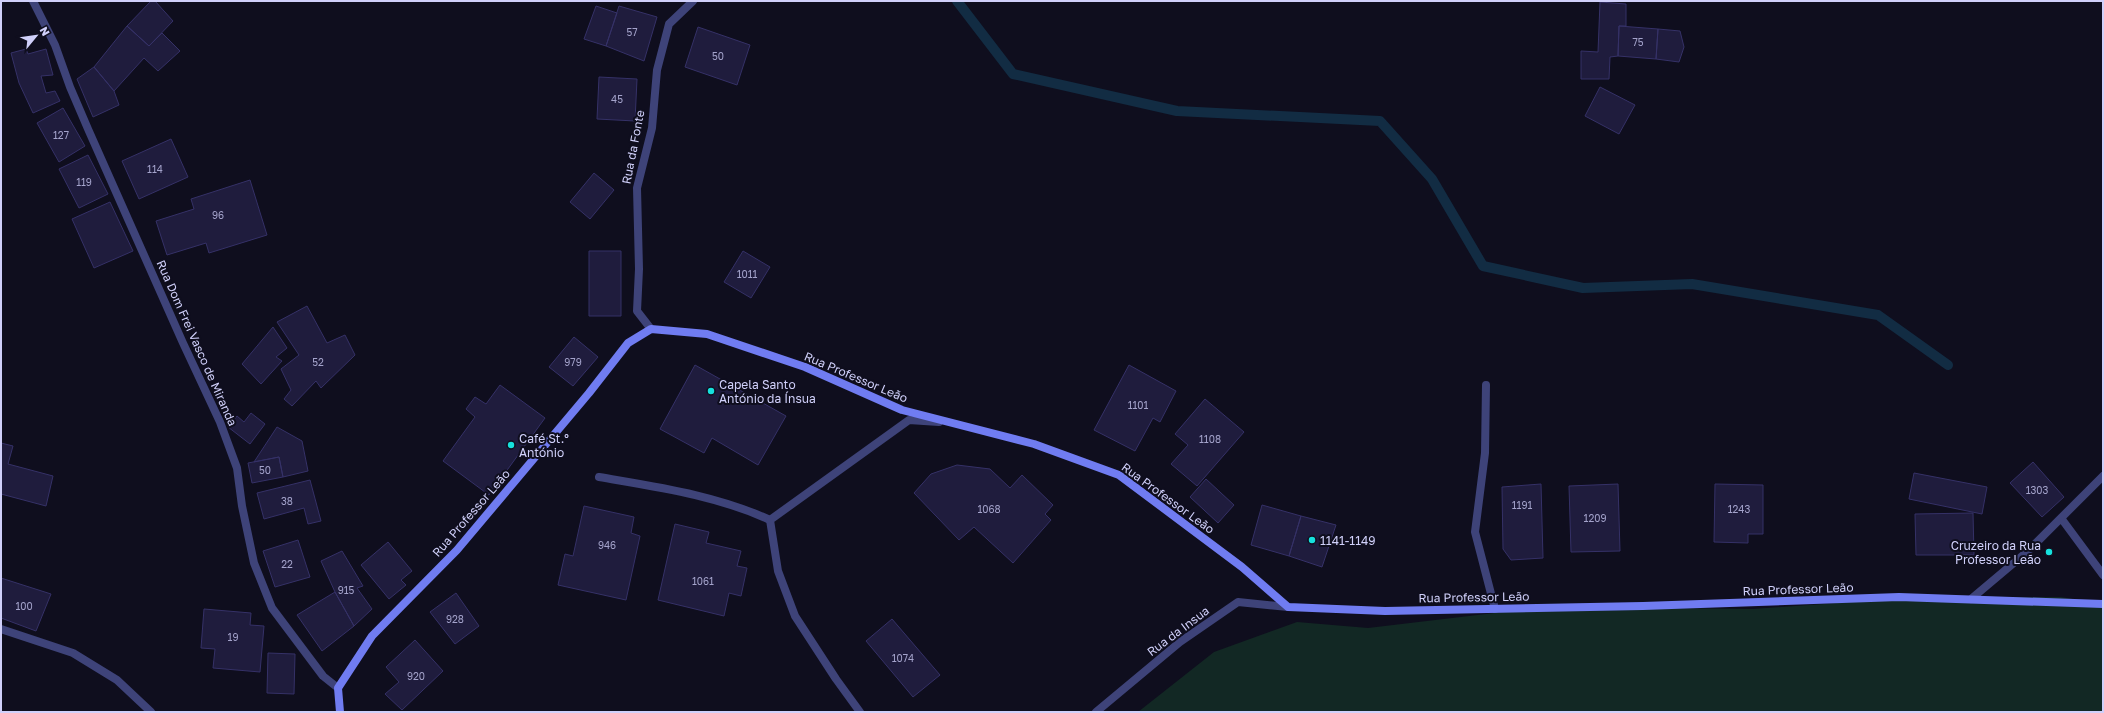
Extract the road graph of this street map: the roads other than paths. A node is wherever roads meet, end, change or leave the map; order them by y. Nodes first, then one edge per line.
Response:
1 (33, 1) edge
2 (693, 1) edge
3 (651, 329) junction
4 (1486, 385) dead end
5 (950, 422) junction
6 (2103, 476) edge
7 (599, 477) dead end
8 (2061, 518) junction
9 (770, 520) junction
10 (2103, 575) edge
11 (1971, 599) junction
12 (2103, 604) edge
13 (1288, 607) junction
14 (1495, 609) junction
15 (1, 629) edge
16 (338, 688) junction
17 (151, 712) edge
18 (340, 712) edge
19 (860, 712) edge
20 (1096, 712) edge

1 - 16 street, Rua Dom Frei Vasco de Miranda
2 - 3 street, Rua da Fonte
3 - 5 street, Rua Professor Leão
3 - 16 street, Rua Professor Leão
4 - 14 street
5 - 9 street
5 - 13 street, Rua Professor Leão
6 - 8 street
7 - 9 street
8 - 10 street
8 - 11 street
9 - 19 street
11 - 12 street, Rua Professor Leão
11 - 14 street, Rua Professor Leão
13 - 14 street, Rua Professor Leão
13 - 20 street, Rua da Insua
15 - 17 street
16 - 18 street

